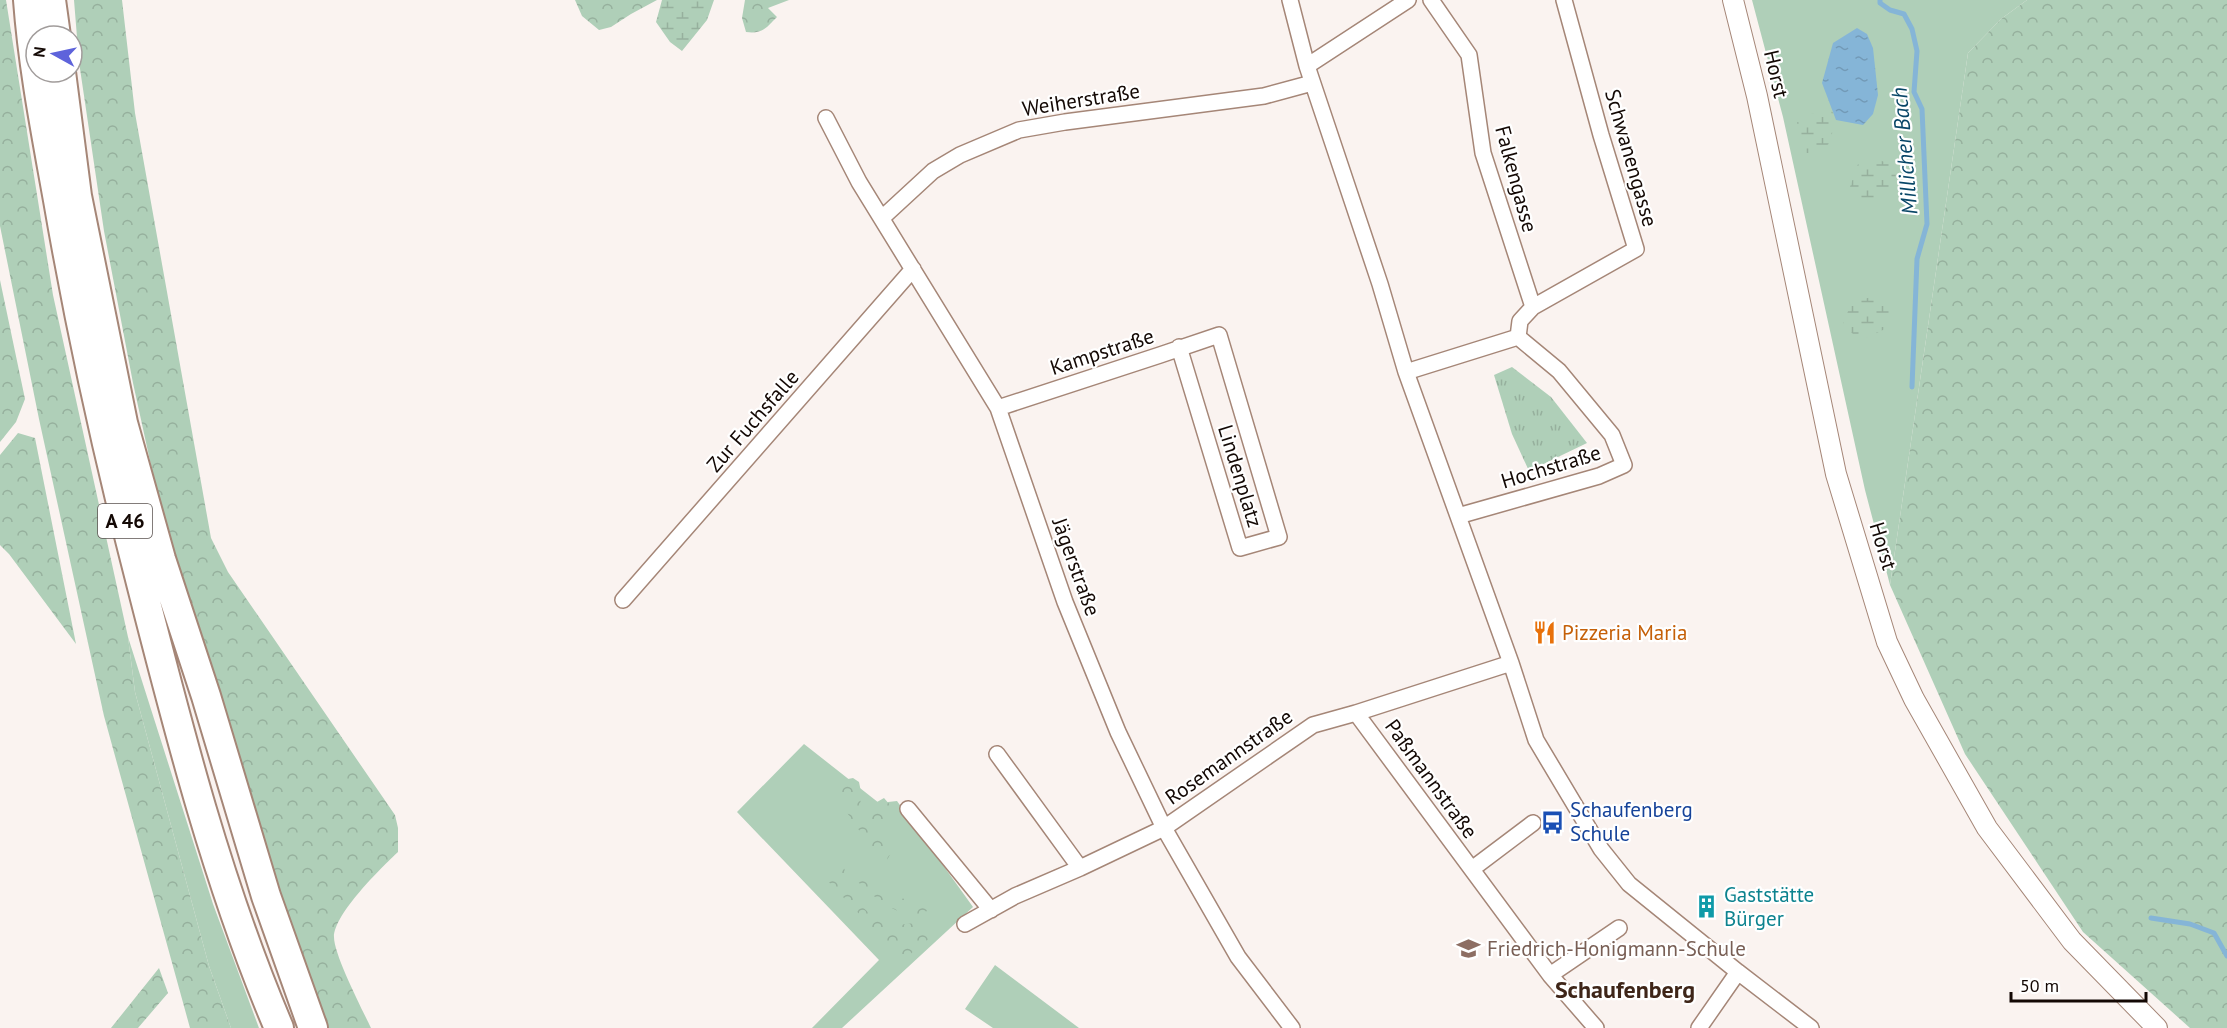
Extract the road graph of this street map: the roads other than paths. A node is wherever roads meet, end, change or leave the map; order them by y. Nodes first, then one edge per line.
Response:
1 (28, 0) edge
2 (51, 0) edge
3 (1290, 0) edge
4 (1408, 0) edge
5 (1431, 0) edge
6 (1564, 0) edge
7 (1733, 0) edge
8 (54, 24) edge
9 (1307, 66) junction
10 (1312, 83) junction
11 (62, 84) edge
12 (826, 118) dead end
13 (882, 218) junction
14 (913, 269) junction
15 (1533, 307) junction
16 (1218, 335) joint
17 (1518, 338) junction
18 (1179, 347) junction
19 (1406, 372) junction
20 (998, 408) junction
21 (1458, 516) junction
22 (623, 600) dead end
23 (1511, 663) junction
24 (1356, 713) junction
25 (997, 754) dead end
26 (908, 809) dead end
27 (1533, 823) dead end
28 (1164, 828) junction
29 (1080, 868) junction
30 (1472, 869) junction
31 (991, 910) junction
32 (966, 924) dead end
33 (1619, 928) dead end
34 (1738, 972) junction
35 (1550, 975) junction
36 (279, 1028) edge
37 (313, 1028) edge
38 (1292, 1028) edge
39 (1596, 1028) edge
40 (1699, 1028) edge
41 (1812, 1028) edge
42 (2157, 1028) edge

1 - 36 highway, A 46
2 - 8 highway
3 - 9 street
4 - 9 street
5 - 15 street, Falkengasse
6 - 15 street, Schwanengasse
7 - 42 street, Horst
9 - 10 street
10 - 13 street, Weiherstraße
10 - 19 street
11 - 37 highway, A 46
12 - 13 street, Jägerstraße
13 - 14 street, Jägerstraße
14 - 20 street, Jägerstraße
14 - 22 street, Zur Fuchsfalle
15 - 17 street
16 - 18 street, Kampstraße
16 - 18 street, Lindenplatz
17 - 19 street
17 - 21 street, Hochstraße
18 - 20 street, Kampstraße
19 - 21 street
20 - 28 street, Jägerstraße
21 - 23 street
23 - 24 street, Rosemannstraße
23 - 34 street
24 - 28 street, Rosemannstraße
24 - 30 street, Paßmannstraße
25 - 29 street
26 - 31 street
27 - 30 street, Paßmannstraße
28 - 29 street, Rosemannstraße
28 - 38 street, Jägerstraße
29 - 31 street, Rosemannstraße
30 - 35 street, Paßmannstraße
31 - 32 street, Rosemannstraße
33 - 35 street
34 - 40 street
34 - 41 street
35 - 39 street, Paßmannstraße

